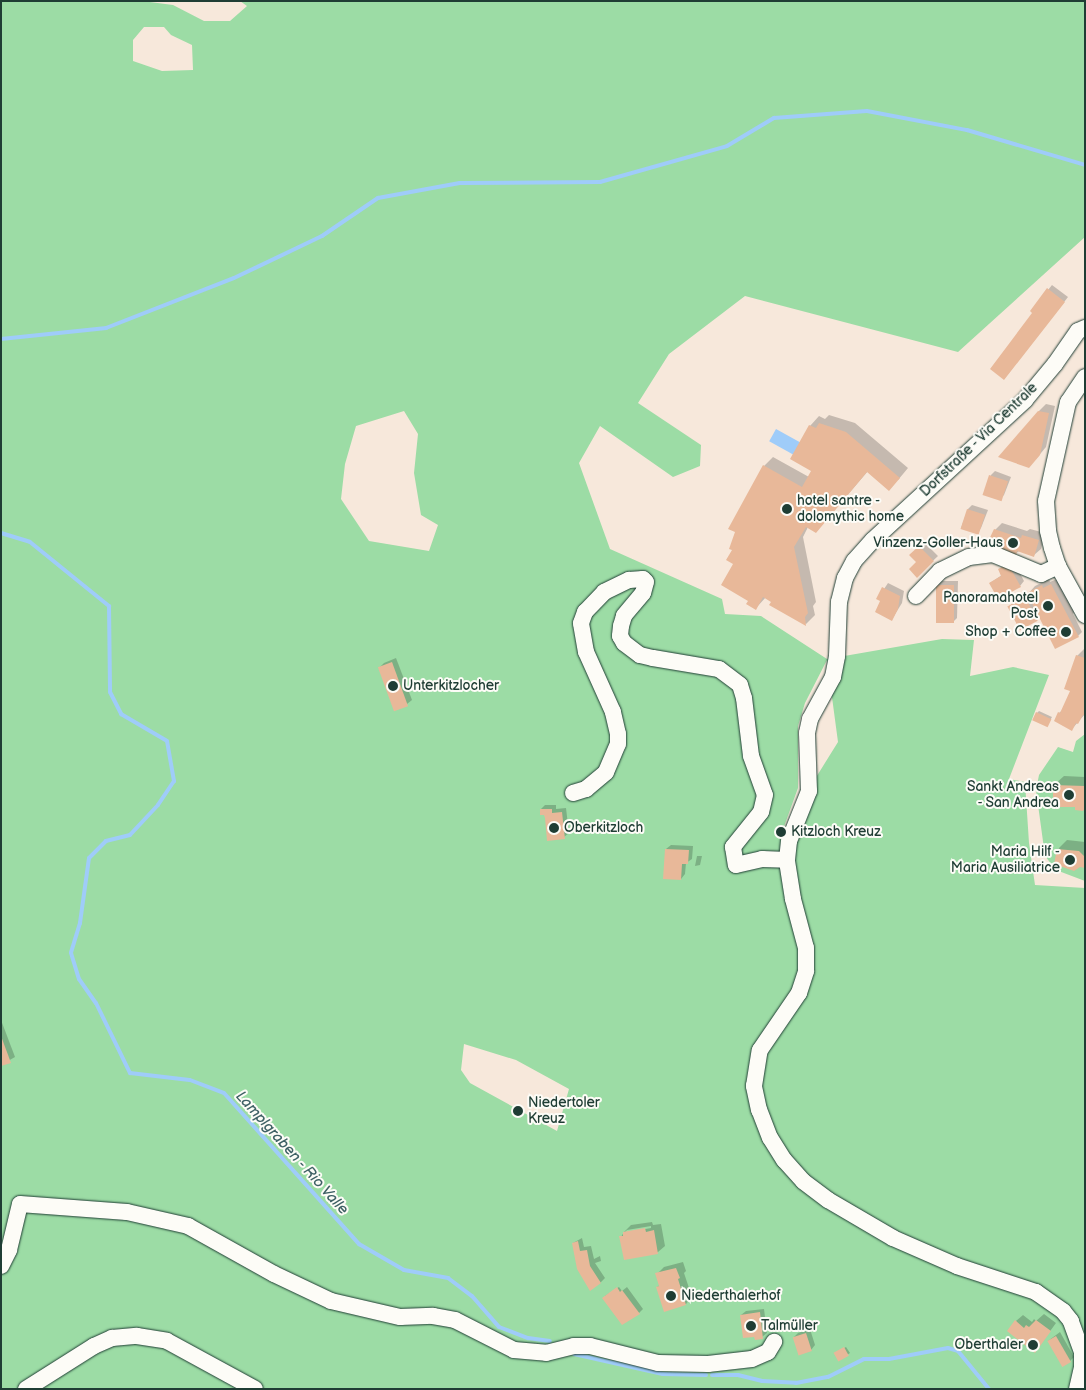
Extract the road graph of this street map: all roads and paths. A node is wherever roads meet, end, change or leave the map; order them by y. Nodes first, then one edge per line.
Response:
1 (1085, 328) edge
2 (1085, 377) edge
3 (1058, 566) junction
4 (1077, 585) edge
5 (916, 596) dead end
6 (1085, 615) edge
7 (573, 793) dead end
8 (786, 860) junction
9 (1, 1266) edge
10 (774, 1342) dead end
11 (26, 1389) edge
12 (255, 1389) edge
13 (1076, 1389) edge

1 - 8 street, Dorfstraße - Via Centrale
2 - 3 street
3 - 4 street
3 - 5 street
4 - 6 street
7 - 8 street
8 - 13 street, Dorfstraße - Via Centrale
9 - 10 street
11 - 12 street

